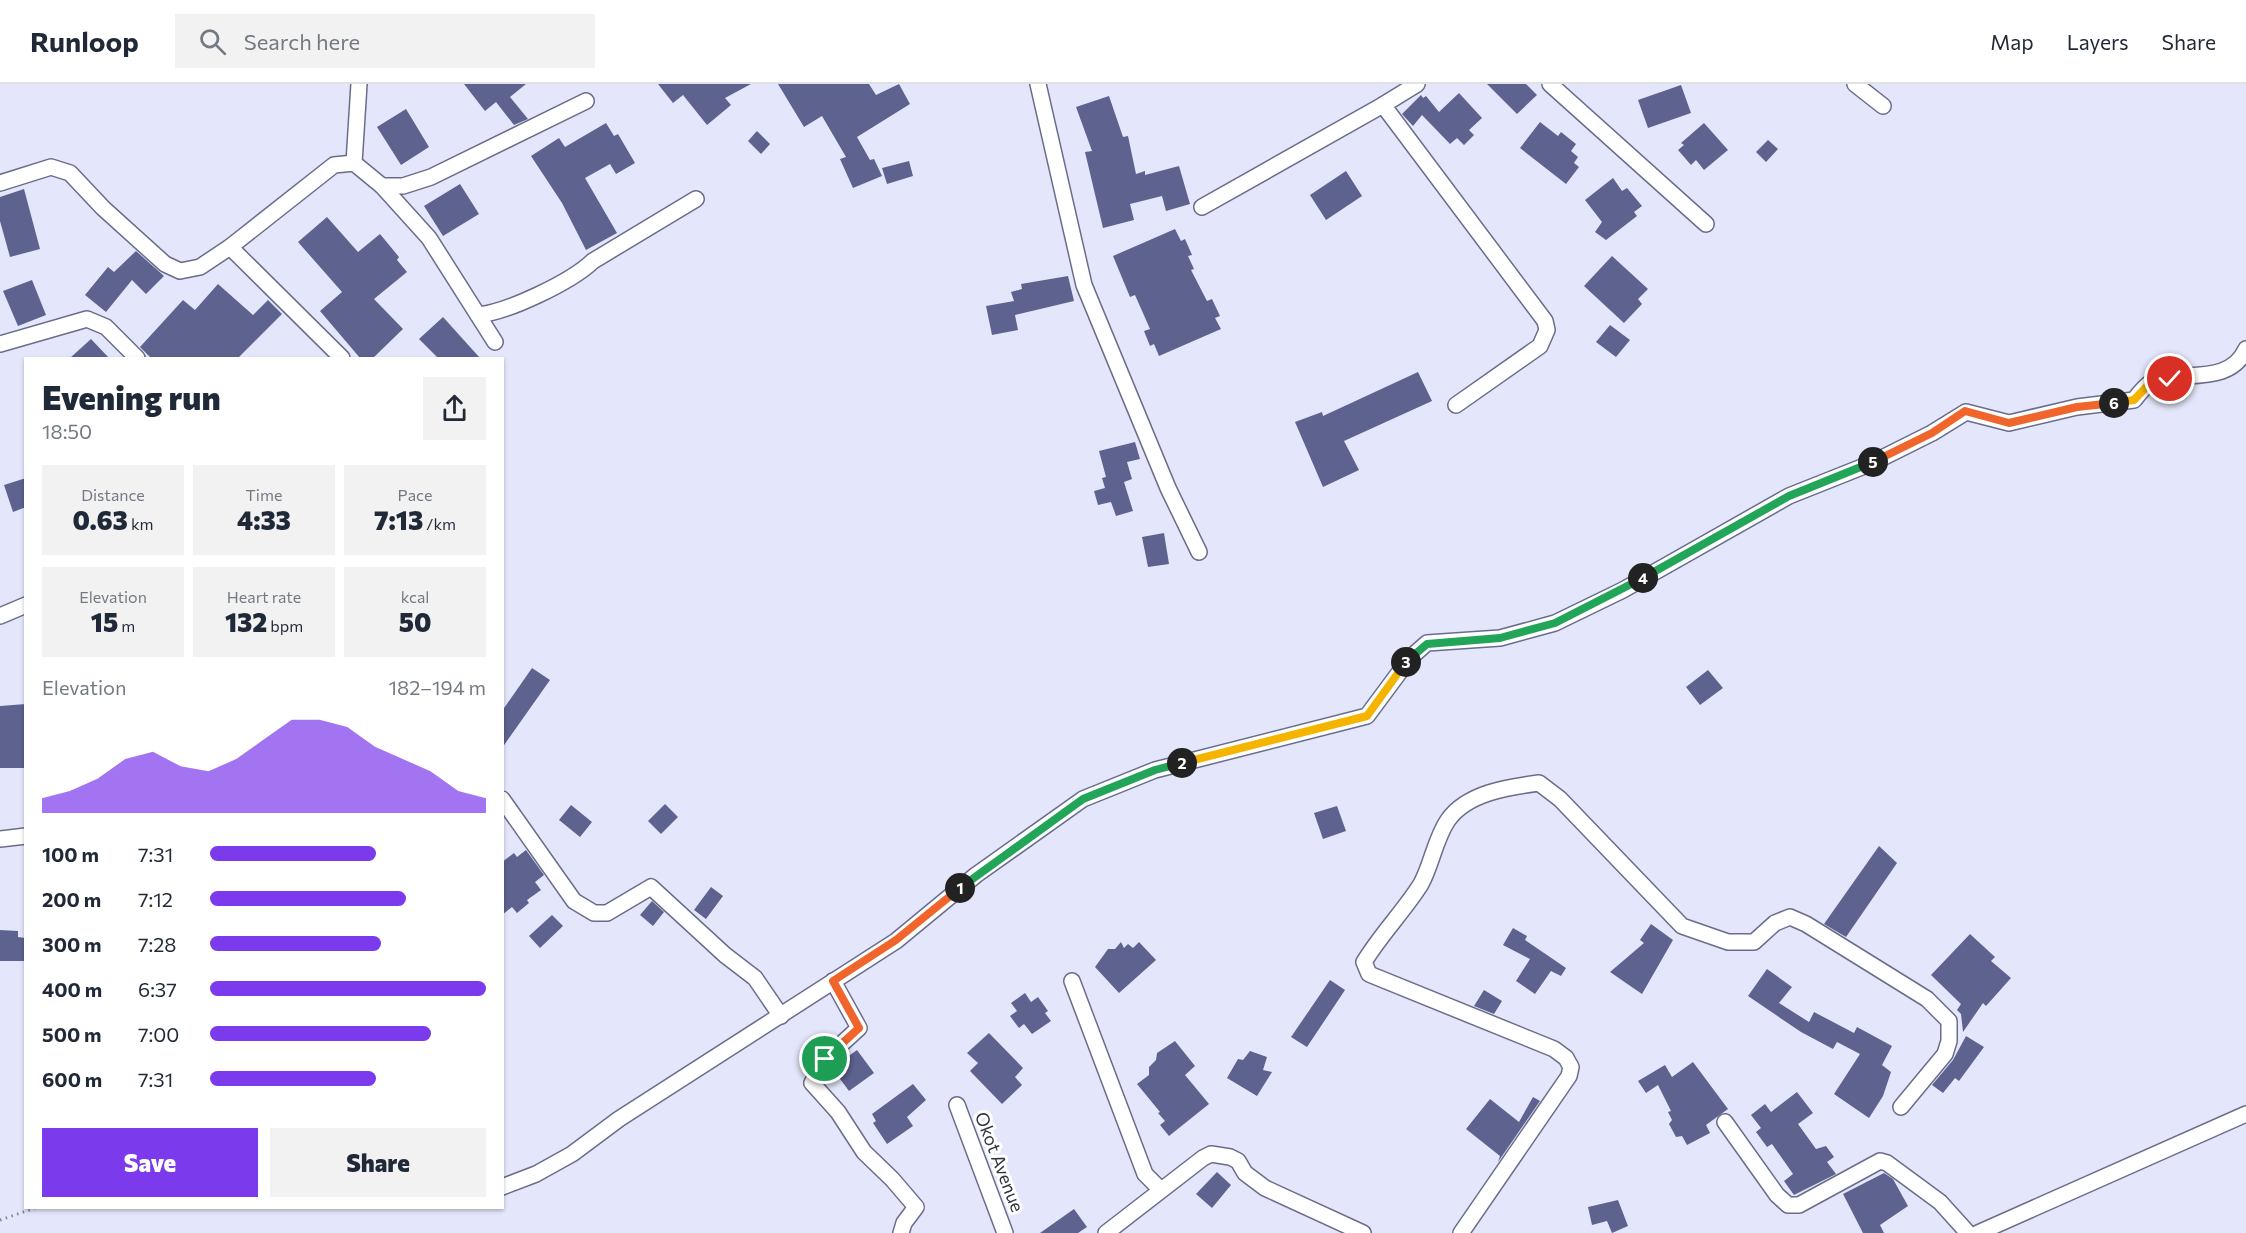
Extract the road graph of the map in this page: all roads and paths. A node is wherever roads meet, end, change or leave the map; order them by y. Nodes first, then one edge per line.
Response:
1 (359, 84) edge
2 (1038, 84) edge
3 (1417, 84) edge
4 (1550, 84) edge
5 (1855, 84) edge
6 (586, 101) dead end
7 (1383, 105) junction
8 (1883, 106) dead end
9 (354, 163) junction
10 (0, 183) edge
11 (382, 186) junction
12 (696, 199) dead end
13 (1202, 207) dead end
14 (1706, 224) dead end
15 (230, 247) junction
16 (478, 315) junction
17 (495, 342) dead end
18 (0, 344) edge
19 (2246, 349) edge
20 (135, 357) edge
21 (341, 357) edge
22 (1455, 405) dead end
23 (1199, 552) dead end
24 (24, 606) edge
25 (0, 616) edge
26 (504, 802) edge
27 (24, 836) edge
28 (0, 840) edge
29 (833, 981) junction
30 (1072, 981) dead end
31 (781, 1016) junction
32 (957, 1105) dead end
33 (1901, 1107) dead end
34 (2246, 1114) edge
35 (1725, 1122) dead end
36 (504, 1186) edge
37 (1161, 1190) junction
38 (32, 1209) edge
39 (0, 1220) edge
40 (901, 1233) edge
41 (1005, 1233) edge
42 (1107, 1233) edge
43 (1363, 1233) edge
44 (1461, 1233) edge
45 (1968, 1233) edge
46 (1978, 1233) edge

1 - 9 street
2 - 23 street
3 - 7 street
4 - 14 street
5 - 8 street
6 - 11 street
7 - 13 street
7 - 22 street
9 - 11 street
9 - 15 street
10 - 15 street
11 - 16 street
12 - 16 street
15 - 21 street
16 - 17 street
18 - 20 street
19 - 29 street
24 - 25 street
26 - 31 street
27 - 28 street
29 - 31 street
29 - 40 street
30 - 37 street
31 - 36 street
32 - 41 street, Okot Avenue
33 - 44 street
34 - 46 street
35 - 45 street
37 - 42 street
37 - 43 street
38 - 39 path

